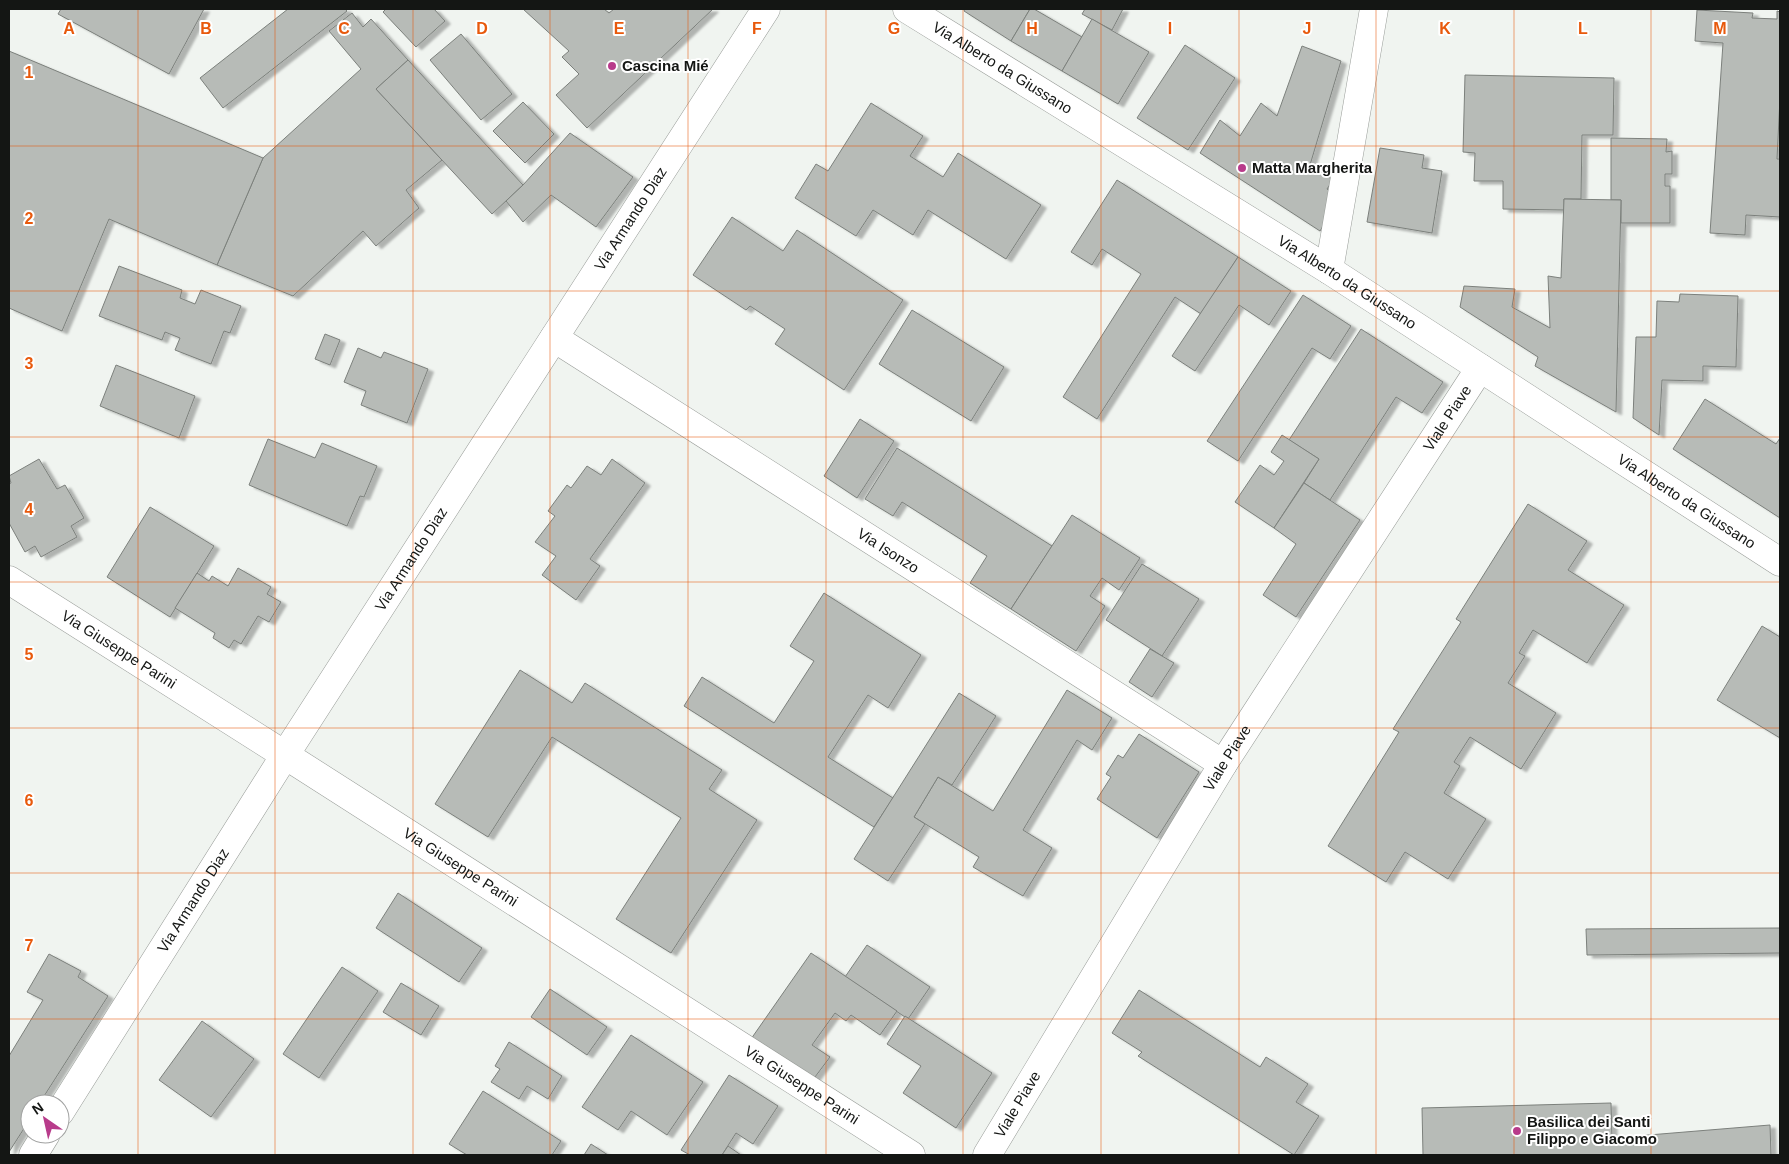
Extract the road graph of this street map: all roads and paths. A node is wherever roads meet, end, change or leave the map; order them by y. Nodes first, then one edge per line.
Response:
1 (766, 9) edge
2 (908, 9) edge
3 (1374, 9) edge
4 (1329, 270) junction
5 (554, 338) junction
6 (1480, 368) junction
7 (1780, 562) edge
8 (9, 580) edge
9 (285, 754) junction
10 (1223, 764) junction
11 (70, 1096) edge
12 (39, 1144) edge
13 (32, 1155) edge
14 (911, 1155) edge
15 (987, 1155) edge

1 - 5 street, Via Armando Diaz
2 - 4 street, Via Alberto da Giussano
3 - 4 street
4 - 6 street, Via Alberto da Giussano
5 - 9 street, Via Armando Diaz
5 - 10 street, Via Isonzo
6 - 7 street, Via Alberto da Giussano
6 - 10 street, Viale Piave
8 - 9 street, Via Giuseppe Parini
9 - 11 street, Via Armando Diaz
9 - 14 street, Via Giuseppe Parini
10 - 15 street, Viale Piave
12 - 13 street

